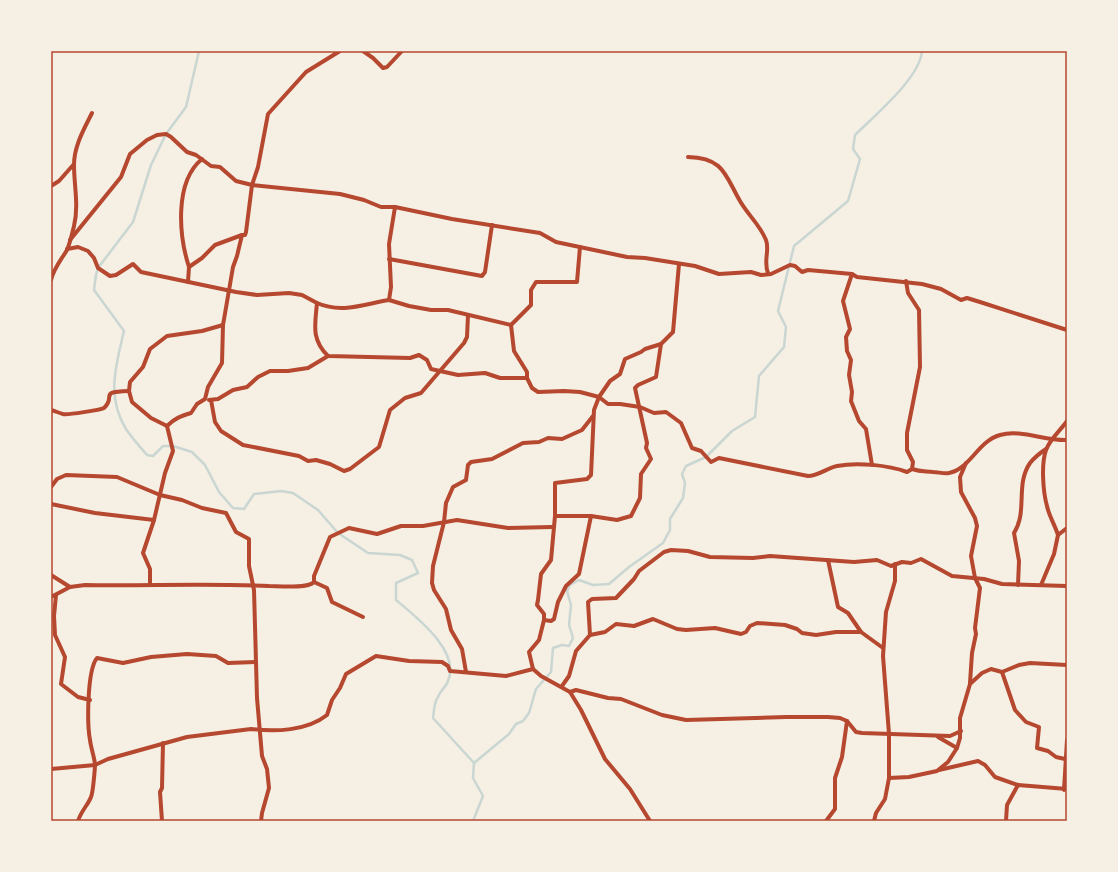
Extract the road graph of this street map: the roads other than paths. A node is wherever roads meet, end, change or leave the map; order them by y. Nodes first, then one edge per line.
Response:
1 (340, 51) edge
2 (363, 51) edge
3 (402, 51) edge
4 (92, 113) dead end
5 (688, 156) dead end
6 (202, 159) junction
7 (74, 164) junction
8 (252, 185) junction
9 (51, 186) edge
10 (395, 207) junction
11 (492, 225) junction
12 (242, 236) junction
13 (70, 240) junction
14 (580, 247) junction
15 (67, 249) junction
16 (389, 259) junction
17 (678, 264) junction
18 (189, 267) junction
19 (768, 273) junction
20 (852, 274) junction
21 (51, 280) edge
22 (906, 281) junction
23 (188, 282) junction
24 (229, 290) junction
25 (389, 300) junction
26 (317, 303) junction
27 (468, 315) junction
28 (223, 325) junction
29 (511, 325) junction
30 (1067, 330) edge
31 (661, 344) junction
32 (328, 356) junction
33 (440, 372) junction
34 (527, 378) junction
35 (129, 391) junction
36 (598, 397) junction
37 (205, 399) junction
38 (211, 400) junction
39 (640, 407) junction
40 (51, 410) edge
41 (593, 416) junction
42 (1067, 421) edge
43 (167, 426) junction
44 (1053, 440) junction
45 (1067, 440) edge
46 (1046, 449) junction
47 (967, 462) junction
48 (872, 465) junction
49 (912, 469) junction
50 (51, 487) edge
51 (160, 495) junction
52 (51, 504) edge
53 (555, 516) junction
54 (591, 516) junction
55 (154, 520) junction
56 (444, 522) junction
57 (552, 527) junction
58 (1067, 528) edge
59 (1058, 535) junction
60 (828, 560) junction
61 (895, 564) junction
62 (51, 575) edge
63 (975, 578) junction
64 (314, 582) junction
65 (150, 585) junction
66 (1018, 585) junction
67 (1041, 585) junction
68 (252, 586) junction
69 (1067, 586) edge
70 (70, 587) junction
71 (56, 595) junction
72 (51, 597) edge
73 (363, 617) dead end
74 (544, 620) junction
75 (861, 632) junction
76 (590, 635) junction
77 (883, 648) junction
78 (256, 662) junction
79 (1067, 665) edge
80 (532, 669) junction
81 (466, 672) junction
82 (1002, 672) junction
83 (970, 684) junction
84 (562, 686) junction
85 (570, 692) junction
86 (90, 700) junction
87 (847, 721) junction
88 (261, 731) junction
89 (961, 731) junction
90 (889, 734) junction
91 (938, 736) junction
92 (1067, 740) edge
93 (163, 743) junction
94 (957, 748) junction
95 (1065, 759) junction
96 (95, 765) junction
97 (51, 769) edge
98 (936, 771) junction
99 (889, 778) junction
100 (1018, 785) junction
101 (1066, 790) edge
102 (78, 821) edge
103 (162, 821) edge
104 (262, 821) edge
105 (650, 821) edge
106 (826, 821) edge
107 (874, 821) edge
108 (1006, 821) edge

1 - 8 street
2 - 3 street
4 - 7 street
5 - 19 street
6 - 8 street
6 - 13 street
6 - 18 street
7 - 9 street
7 - 13 street
8 - 10 street
8 - 12 street
10 - 11 street
10 - 16 street
11 - 14 street
11 - 16 street
12 - 18 street
12 - 24 street
13 - 15 street
14 - 17 street
14 - 29 street
15 - 21 street
15 - 23 street
16 - 25 street
17 - 19 street
17 - 31 street
18 - 23 street
19 - 20 street
20 - 22 street
20 - 48 street
22 - 30 street
22 - 49 street
23 - 24 street
24 - 26 street
24 - 28 street
25 - 26 street
25 - 27 street
26 - 32 street
27 - 29 street
27 - 33 street
28 - 35 street
28 - 37 street
29 - 34 street
31 - 36 street
31 - 39 street
32 - 33 street
32 - 38 street
33 - 34 street
33 - 38 street
34 - 36 street
35 - 40 street
35 - 43 street
36 - 39 street
36 - 41 street
37 - 38 street
37 - 43 street
39 - 48 street
39 - 54 street
41 - 53 street
41 - 56 street
42 - 44 street
43 - 51 street
44 - 45 street
44 - 46 street
44 - 47 street
46 - 59 street
46 - 66 street
47 - 49 street
47 - 63 street
48 - 49 street
50 - 51 street
51 - 55 street
51 - 68 street
52 - 55 street
53 - 54 street
53 - 57 street
54 - 74 street
55 - 65 street
56 - 57 street
56 - 64 street
56 - 81 street
57 - 74 street
58 - 59 street
59 - 67 street
60 - 61 street
60 - 75 street
60 - 76 street
61 - 63 street
61 - 77 street
62 - 70 street
63 - 66 street
63 - 83 street
64 - 68 street
64 - 73 street
65 - 68 street
65 - 70 street
66 - 67 street
67 - 69 street
68 - 78 street
70 - 71 street
71 - 72 street
71 - 86 street
74 - 80 street
75 - 76 street
75 - 77 street
76 - 84 street
77 - 90 street
78 - 86 street
78 - 88 street
79 - 82 street
80 - 81 street
80 - 84 street
81 - 88 street
82 - 83 street
82 - 95 street
83 - 89 street
84 - 85 street
85 - 87 street
85 - 105 street
86 - 96 street
87 - 90 street
87 - 106 street
88 - 93 street
88 - 104 street
89 - 91 street
89 - 94 street
90 - 91 street
90 - 99 street
91 - 94 street
92 - 95 street
93 - 96 street
93 - 103 street
94 - 98 street
95 - 101 street
96 - 97 street
96 - 102 street
98 - 99 street
98 - 100 street
99 - 107 street
100 - 101 street
100 - 108 street

